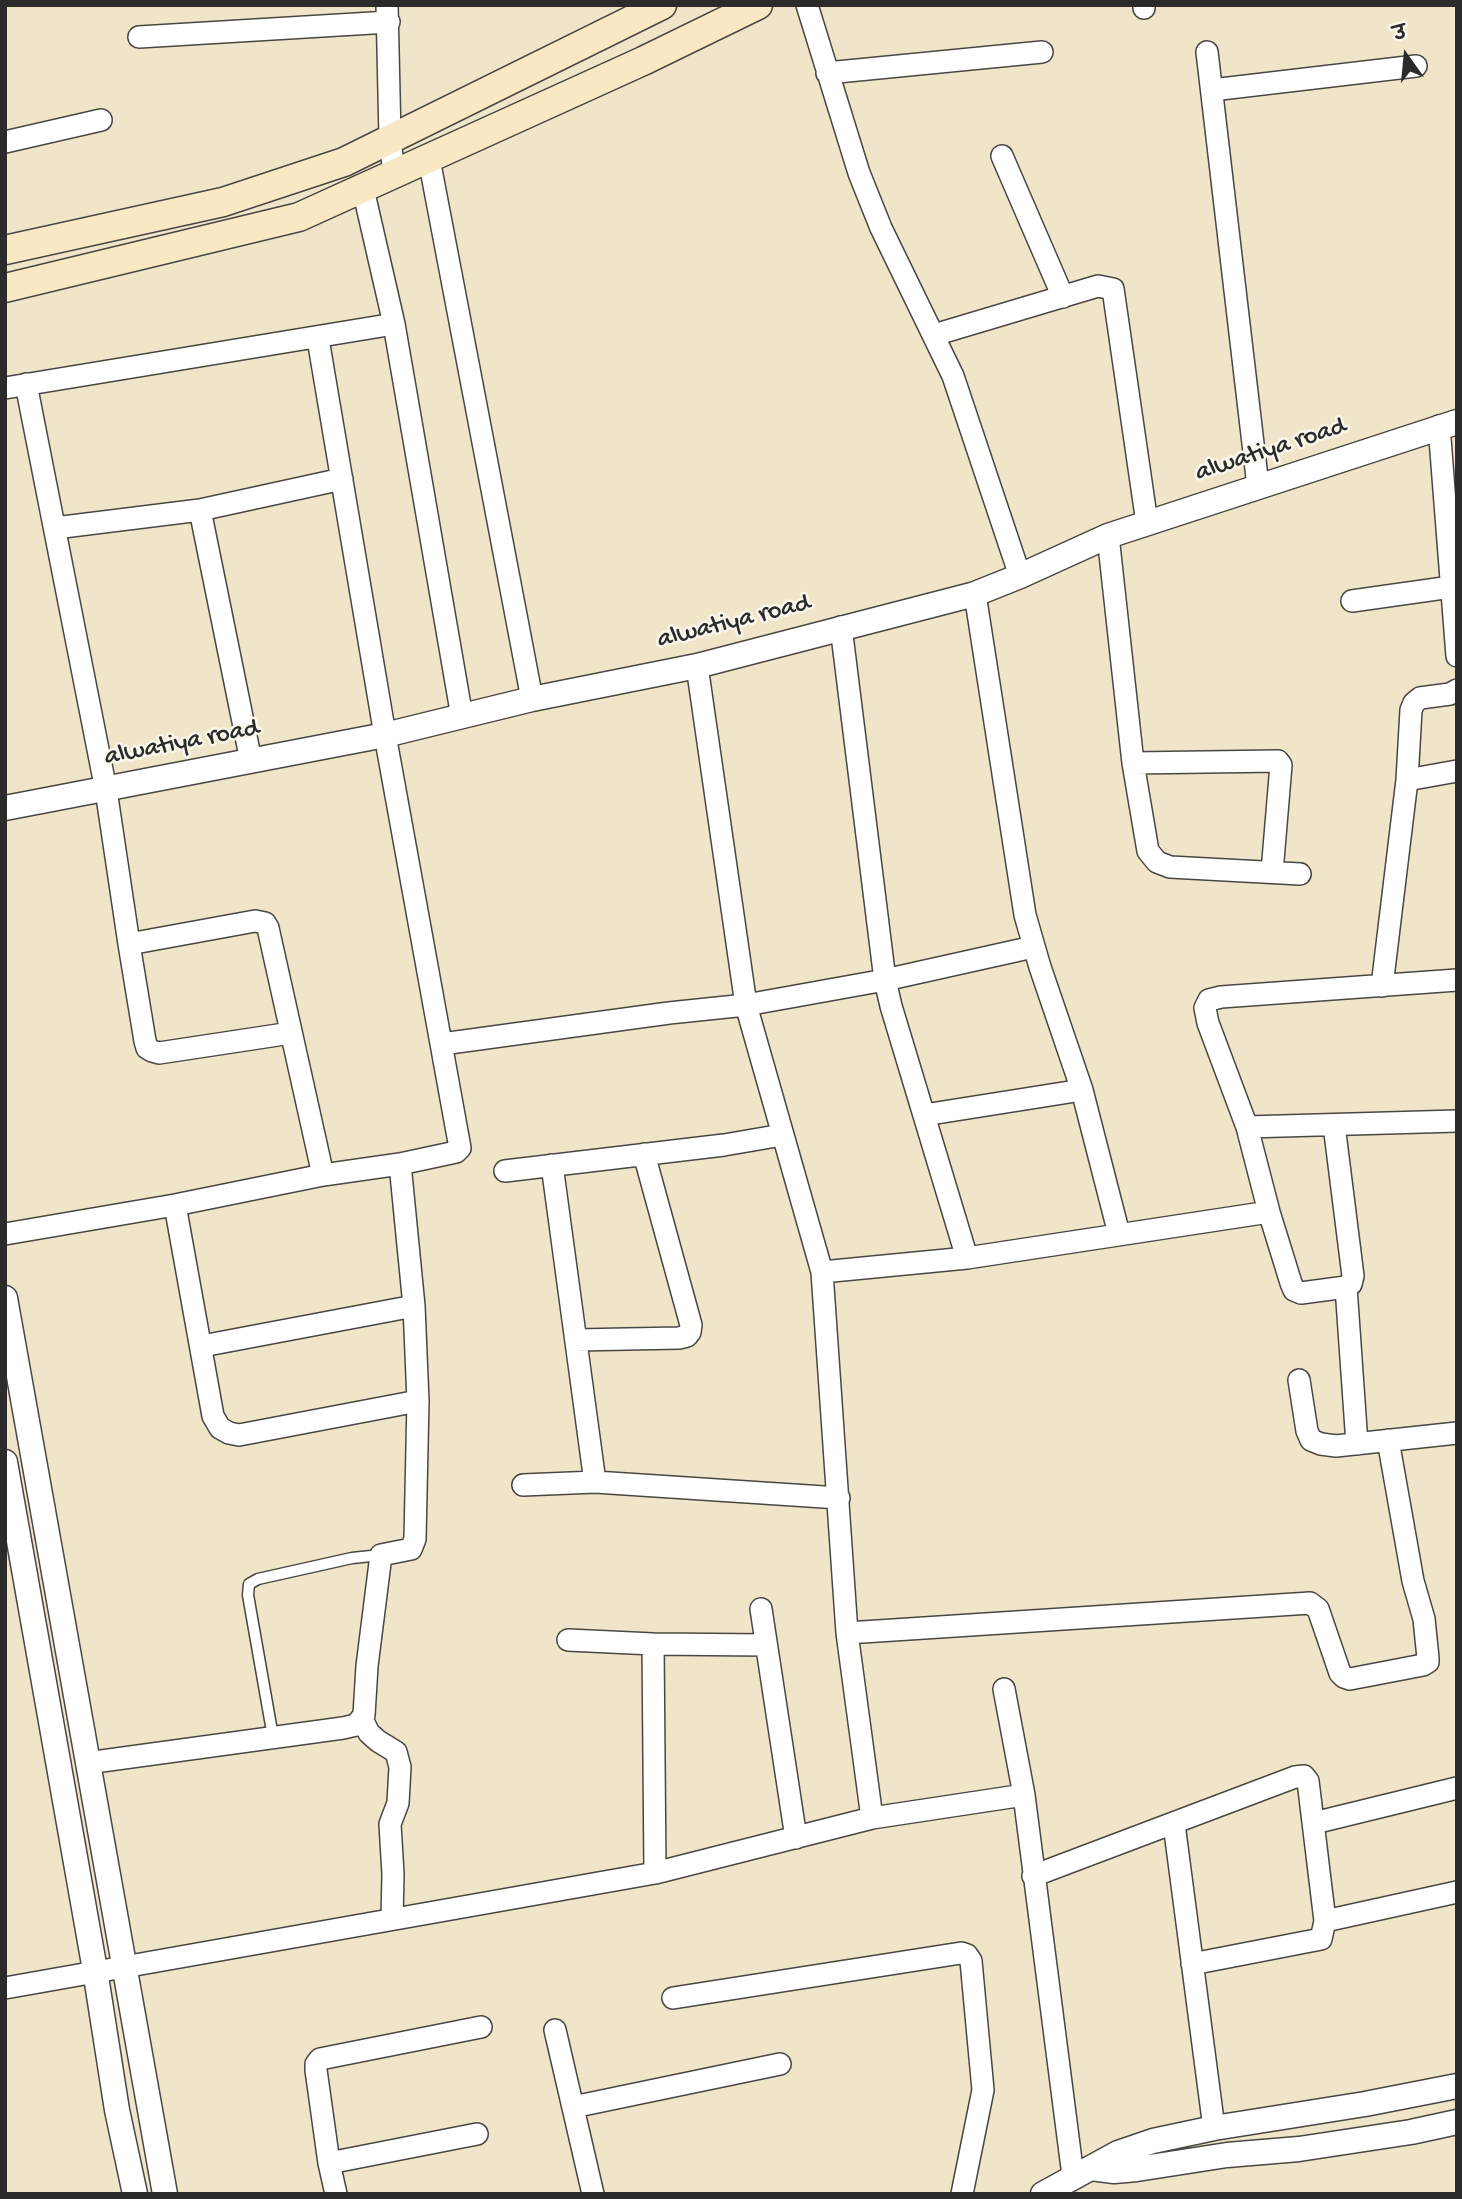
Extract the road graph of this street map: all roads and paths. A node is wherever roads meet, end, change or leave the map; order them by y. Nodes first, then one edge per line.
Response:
1 (662, 5) edge
2 (758, 5) edge
3 (807, 5) edge
4 (388, 14) edge
5 (139, 37) dead end
6 (1042, 52) dead end
7 (1207, 52) dead end
8 (1416, 66) dead end
9 (827, 74) junction
10 (1212, 90) junction
11 (101, 120) dead end
12 (390, 138) junction
13 (5, 142) edge
14 (1002, 156) dead end
15 (429, 159) junction
16 (394, 175) junction
17 (363, 189) junction
18 (107, 227) junction
19 (5, 250) edge
20 (118, 261) junction
21 (5, 288) edge
22 (1063, 297) junction
23 (394, 324) junction
24 (934, 335) junction
25 (318, 339) junction
26 (16, 386) edge
27 (1448, 424) edge
28 (342, 478) junction
29 (1258, 486) junction
30 (200, 510) junction
31 (1147, 523) junction
32 (55, 528) junction
33 (1108, 536) junction
34 (1020, 576) junction
35 (1451, 587) junction
36 (975, 594) junction
37 (1352, 601) dead end
38 (841, 627) junction
39 (1457, 656) edge
40 (697, 666) junction
41 (1457, 690) edge
42 (533, 699) junction
43 (462, 718) junction
44 (385, 735) junction
45 (251, 761) junction
46 (1133, 764) junction
47 (1457, 771) edge
48 (1407, 780) junction
49 (106, 790) junction
50 (5, 808) edge
51 (1272, 872) junction
52 (1300, 874) dead end
53 (129, 944) junction
54 (1033, 947) junction
55 (885, 980) junction
56 (1457, 980) edge
57 (1382, 986) junction
58 (746, 1005) junction
59 (291, 1033) junction
60 (442, 1044) junction
61 (1082, 1090) junction
62 (924, 1115) junction
63 (1457, 1121) edge
64 (1334, 1125) junction
65 (1247, 1127) junction
66 (782, 1135) junction
67 (644, 1154) junction
68 (400, 1164) junction
69 (552, 1166) junction
70 (505, 1171) dead end
71 (323, 1175) junction
72 (174, 1205) junction
73 (1269, 1212) junction
74 (5, 1234) edge
75 (1119, 1234) junction
76 (967, 1258) junction
77 (822, 1272) junction
78 (1346, 1287) junction
79 (5, 1298) edge
80 (414, 1306) junction
81 (576, 1340) junction
82 (202, 1346) junction
83 (1299, 1380) dead end
84 (418, 1401) junction
85 (1457, 1433) edge
86 (1388, 1440) junction
87 (1357, 1444) junction
88 (5, 1462) edge
89 (595, 1482) junction
90 (523, 1485) dead end
91 (839, 1498) junction
92 (10, 1519) edge
93 (381, 1555) junction
94 (761, 1609) dead end
95 (847, 1633) junction
96 (568, 1640) dead end
97 (653, 1644) junction
98 (766, 1645) junction
99 (1004, 1689) dead end
100 (362, 1719) junction
101 (273, 1737) junction
102 (87, 1763) junction
103 (1457, 1788) edge
104 (1024, 1795) junction
105 (872, 1818) junction
106 (1314, 1823) junction
107 (1174, 1824) junction
108 (796, 1838) junction
109 (655, 1873) junction
110 (1033, 1876) junction
111 (1457, 1892) edge
112 (392, 1919) junction
113 (1325, 1921) junction
114 (1192, 1964) junction
115 (123, 1967) junction
116 (95, 1970) junction
117 (5, 1988) edge
118 (673, 1998) dead end
119 (481, 2026) dead end
120 (555, 2030) dead end
121 (780, 2064) dead end
122 (1457, 2086) edge
123 (573, 2107) junction
124 (1457, 2122) edge
125 (1214, 2127) junction
126 (477, 2133) dead end
127 (329, 2163) junction
128 (1081, 2172) junction
129 (135, 2194) edge
130 (165, 2194) edge
131 (336, 2194) edge
132 (593, 2194) edge
133 (962, 2194) edge
134 (1043, 2194) edge

1 - 12 main road
2 - 15 main road
3 - 9 street
4 - 5 street
4 - 12 street
6 - 9 street
7 - 10 street
8 - 10 street
9 - 24 street
10 - 29 street
11 - 13 street
12 - 16 street
12 - 18 main road
14 - 22 street
15 - 16 main road
15 - 42 street
16 - 17 main road
17 - 20 main road
17 - 23 street
18 - 19 main road
18 - 20 main road
20 - 21 main road
22 - 24 street
22 - 31 street
23 - 25 street
23 - 43 street
24 - 34 street
25 - 26 street
25 - 28 street
26 - 32 street
27 - 29 street, alwatiya road
27 - 35 street
28 - 30 street
28 - 44 street
29 - 31 street, alwatiya road
30 - 32 street
30 - 45 street
31 - 33 street, alwatiya road
32 - 49 street
33 - 34 street, alwatiya road
33 - 46 street
34 - 36 street, alwatiya road
35 - 37 street
35 - 39 street
36 - 38 street, alwatiya road
36 - 54 street
38 - 40 street, alwatiya road
38 - 55 street
40 - 42 street, alwatiya road
40 - 58 street
41 - 48 street
42 - 43 street, alwatiya road
43 - 44 street, alwatiya road
44 - 45 street, alwatiya road
44 - 60 street
45 - 49 street, alwatiya road
46 - 51 street
46 - 51 street
47 - 48 street
48 - 57 street
49 - 50 street, alwatiya road
49 - 53 street
51 - 52 street
53 - 59 street
53 - 59 street
54 - 55 street
54 - 61 street
55 - 58 street
55 - 62 street
56 - 57 street
57 - 65 street
58 - 60 street
58 - 66 street
59 - 71 street
60 - 68 street
61 - 62 street
61 - 75 street
62 - 76 street
63 - 64 street
64 - 65 street
64 - 78 street
65 - 73 street
66 - 67 street
66 - 77 street
67 - 69 street
67 - 81 street
68 - 71 street
68 - 80 street
69 - 70 street
69 - 81 street
71 - 72 street
72 - 74 street
72 - 82 street
73 - 75 street
73 - 78 street
75 - 76 street
76 - 77 street
77 - 91 street
78 - 87 street
79 - 102 street
80 - 82 street
80 - 84 street
81 - 89 street
82 - 84 street
83 - 87 street
84 - 93 street
85 - 86 street
86 - 87 street
86 - 95 street
88 - 92 street
89 - 90 street
89 - 91 street
91 - 95 street
92 - 116 street
93 - 100 street
93 - 101 lane
94 - 98 street
95 - 105 street
96 - 97 street
97 - 98 street
97 - 109 street
98 - 108 street
99 - 104 street
100 - 101 street
100 - 112 street
101 - 102 street
102 - 115 street
103 - 106 street
104 - 105 street
104 - 110 street
105 - 108 street
106 - 107 street
106 - 113 street
107 - 110 street
107 - 114 street
108 - 109 street
109 - 112 street
110 - 128 street
111 - 113 street
112 - 115 street
113 - 114 street
114 - 125 street
115 - 116 street
115 - 130 street
116 - 117 street
116 - 129 street
118 - 133 street
119 - 127 street
120 - 123 street
121 - 123 street
122 - 125 street
123 - 132 street
124 - 128 street
125 - 128 street
126 - 127 street
127 - 131 street
128 - 134 street

